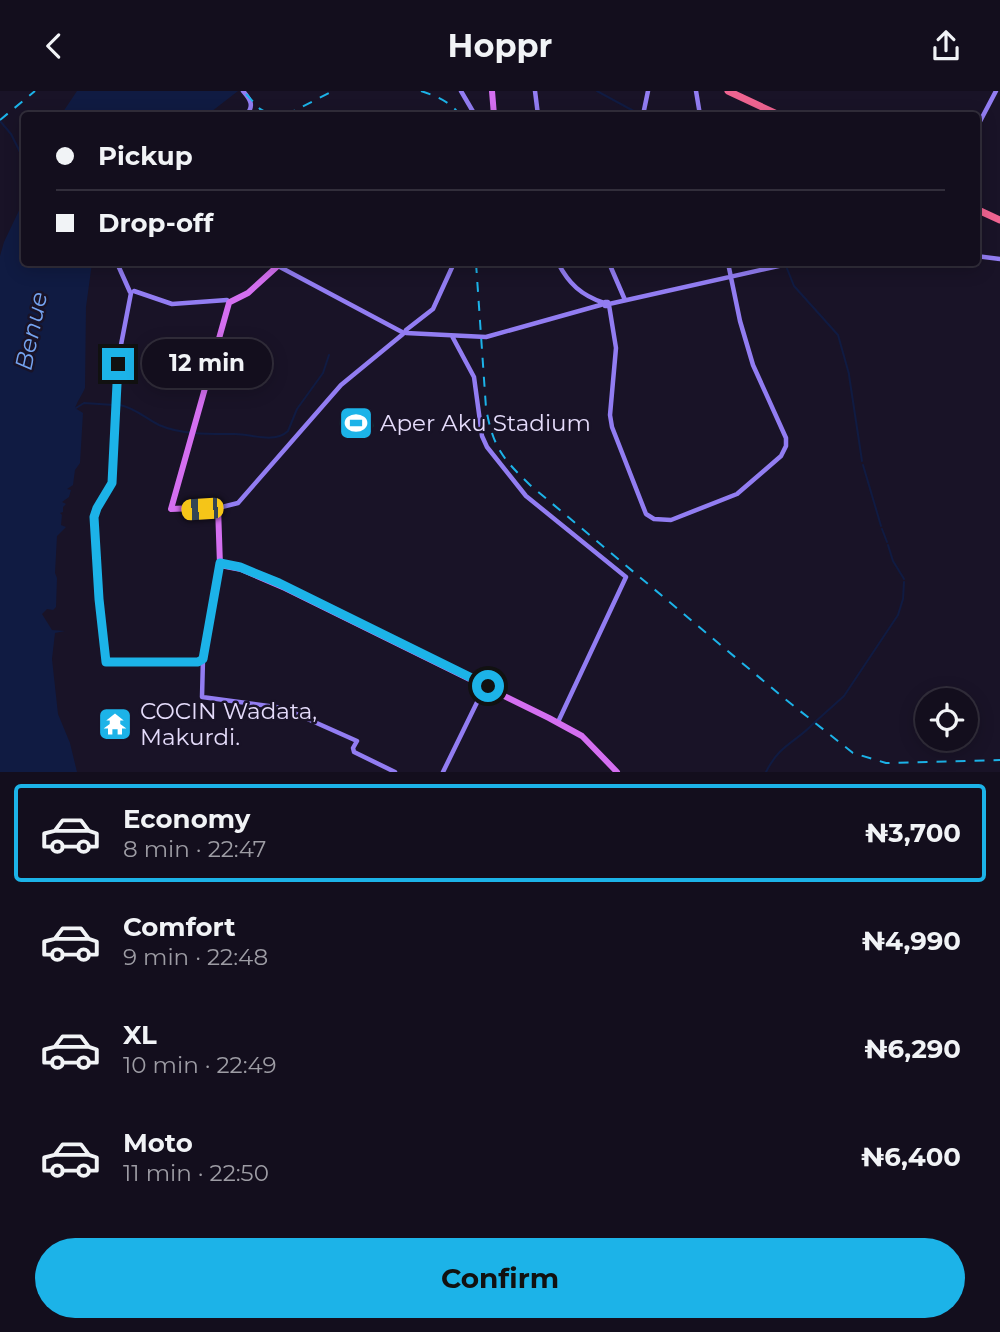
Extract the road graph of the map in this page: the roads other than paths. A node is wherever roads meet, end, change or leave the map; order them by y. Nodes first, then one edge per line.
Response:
1 (461, 91) edge
2 (492, 91) edge
3 (535, 91) edge
4 (648, 91) edge
5 (696, 91) edge
6 (728, 91) edge
7 (995, 91) edge
8 (245, 93) edge
9 (247, 112) edge
10 (473, 112) edge
11 (495, 112) edge
12 (538, 112) edge
13 (644, 112) edge
14 (700, 112) edge
15 (773, 112) edge
16 (980, 119) edge
17 (980, 211) edge
18 (1000, 220) edge
19 (980, 256) edge
20 (1000, 258) edge
21 (119, 266) edge
22 (277, 266) edge
23 (283, 266) edge
24 (452, 266) edge
25 (561, 266) edge
26 (561, 266) edge
27 (610, 266) edge
28 (729, 266) edge
29 (777, 266) edge
30 (731, 277) junction
31 (132, 291) junction
32 (625, 300) junction
33 (229, 301) junction
34 (597, 305) junction
35 (607, 305) junction
36 (406, 331) junction
37 (452, 336) junction
38 (218, 509) junction
39 (220, 564) junction
40 (201, 661) junction
41 (485, 687) junction
42 (560, 721) junction
43 (395, 772) edge
44 (444, 772) edge
45 (618, 772) edge

1 - 10 street
2 - 11 main road
3 - 12 street
4 - 13 street
5 - 14 street
6 - 15 highway
7 - 16 street
8 - 9 street
17 - 18 highway
19 - 20 street
21 - 31 street
22 - 33 main road
23 - 36 street
24 - 36 street
25 - 34 street
26 - 35 street
27 - 32 street
28 - 30 street
29 - 30 street
30 - 32 street
30 - 35 street
30 - 35 street
31 - 33 street
31 - 40 street
32 - 35 street
33 - 38 main road
34 - 35 street
34 - 37 street
36 - 37 street
36 - 38 street
37 - 42 street
38 - 39 main road
39 - 40 street
39 - 41 main road
40 - 43 street
41 - 42 main road
41 - 44 street
42 - 45 main road

